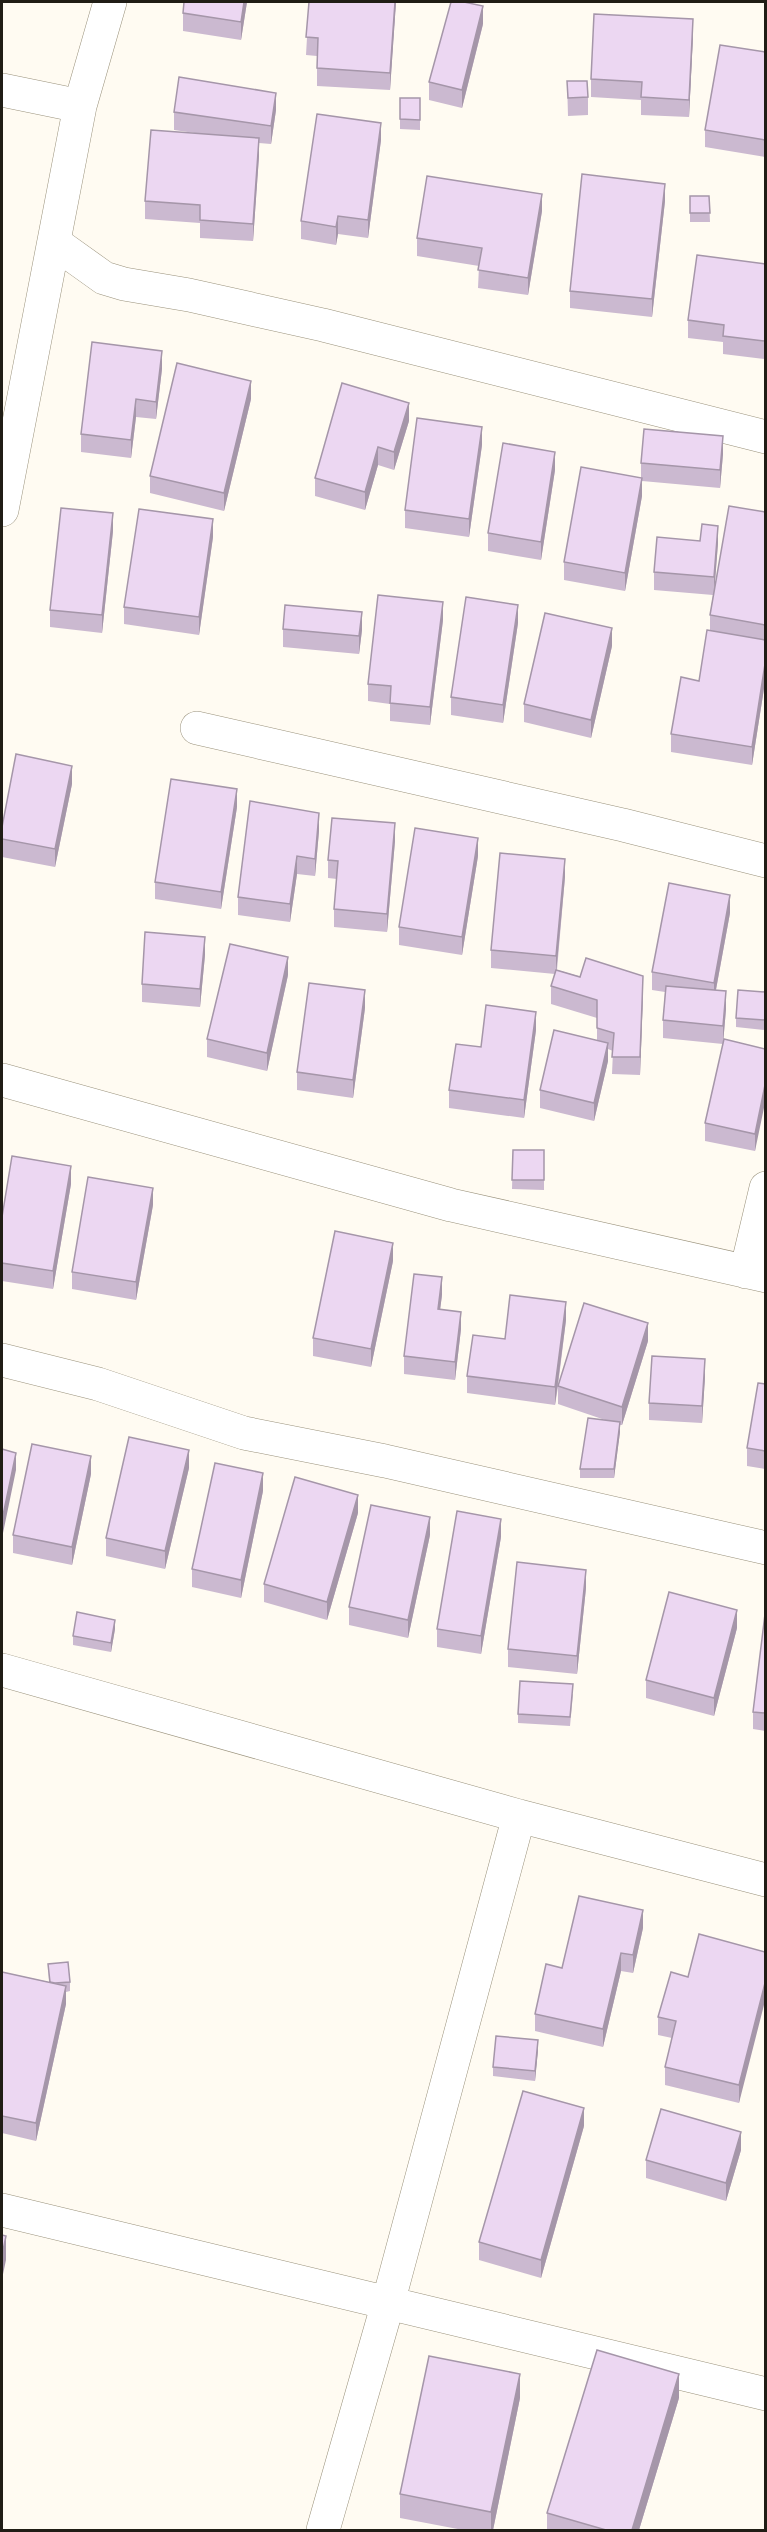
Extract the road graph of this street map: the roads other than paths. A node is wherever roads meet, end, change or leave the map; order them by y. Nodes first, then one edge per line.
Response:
1 (110, 2) edge
2 (2, 90) edge
3 (80, 106) junction
4 (55, 243) junction
5 (765, 437) edge
6 (2, 510) edge
7 (197, 728) dead end
8 (765, 861) edge
9 (2, 1080) edge
10 (765, 1188) edge
11 (756, 1274) edge
12 (2, 1360) edge
13 (765, 1548) edge
14 (2, 1670) edge
15 (519, 1816) junction
16 (765, 1880) edge
17 (2, 2210) edge
18 (388, 2303) junction
19 (765, 2394) edge
20 (323, 2530) edge

1 - 3 street
2 - 3 street
3 - 4 street
4 - 5 street
4 - 6 street
7 - 8 street
9 - 11 street
10 - 11 street
12 - 13 street
14 - 15 street
15 - 16 street
15 - 18 street
17 - 18 street
18 - 19 street
18 - 20 street

